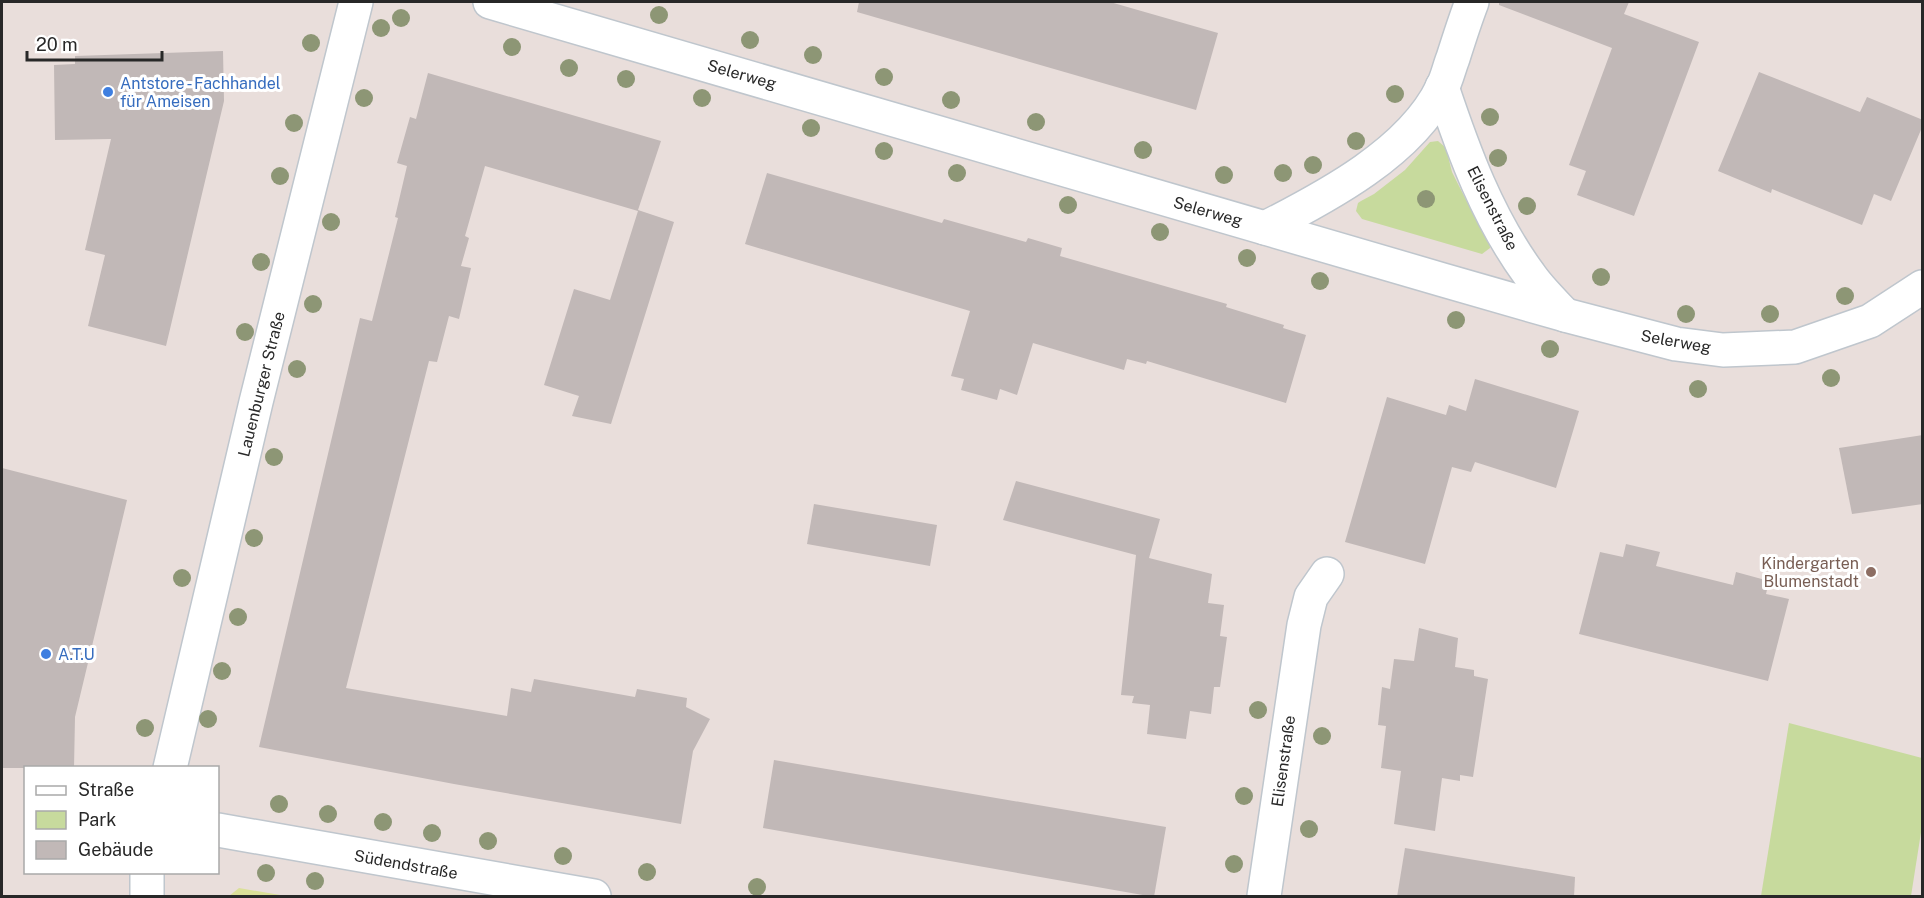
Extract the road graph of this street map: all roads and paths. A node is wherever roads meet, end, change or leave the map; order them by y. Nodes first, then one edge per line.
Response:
1 (356, 2) edge
2 (490, 2) edge
3 (1472, 2) edge
4 (1442, 87) junction
5 (1265, 228) junction
6 (1923, 287) edge
7 (1565, 315) junction
8 (1327, 574) dead end
9 (170, 766) edge
10 (219, 830) edge
11 (147, 874) edge
12 (147, 897) edge
13 (594, 897) edge
14 (1264, 897) edge

1 - 9 street, Lauenburger Straße
2 - 5 street, Selerweg
3 - 4 street
4 - 5 street
4 - 7 street, Elisenstraße
5 - 7 street, Selerweg
6 - 7 street, Selerweg
8 - 14 street, Elisenstraße
10 - 13 street, Südendstraße
11 - 12 street

